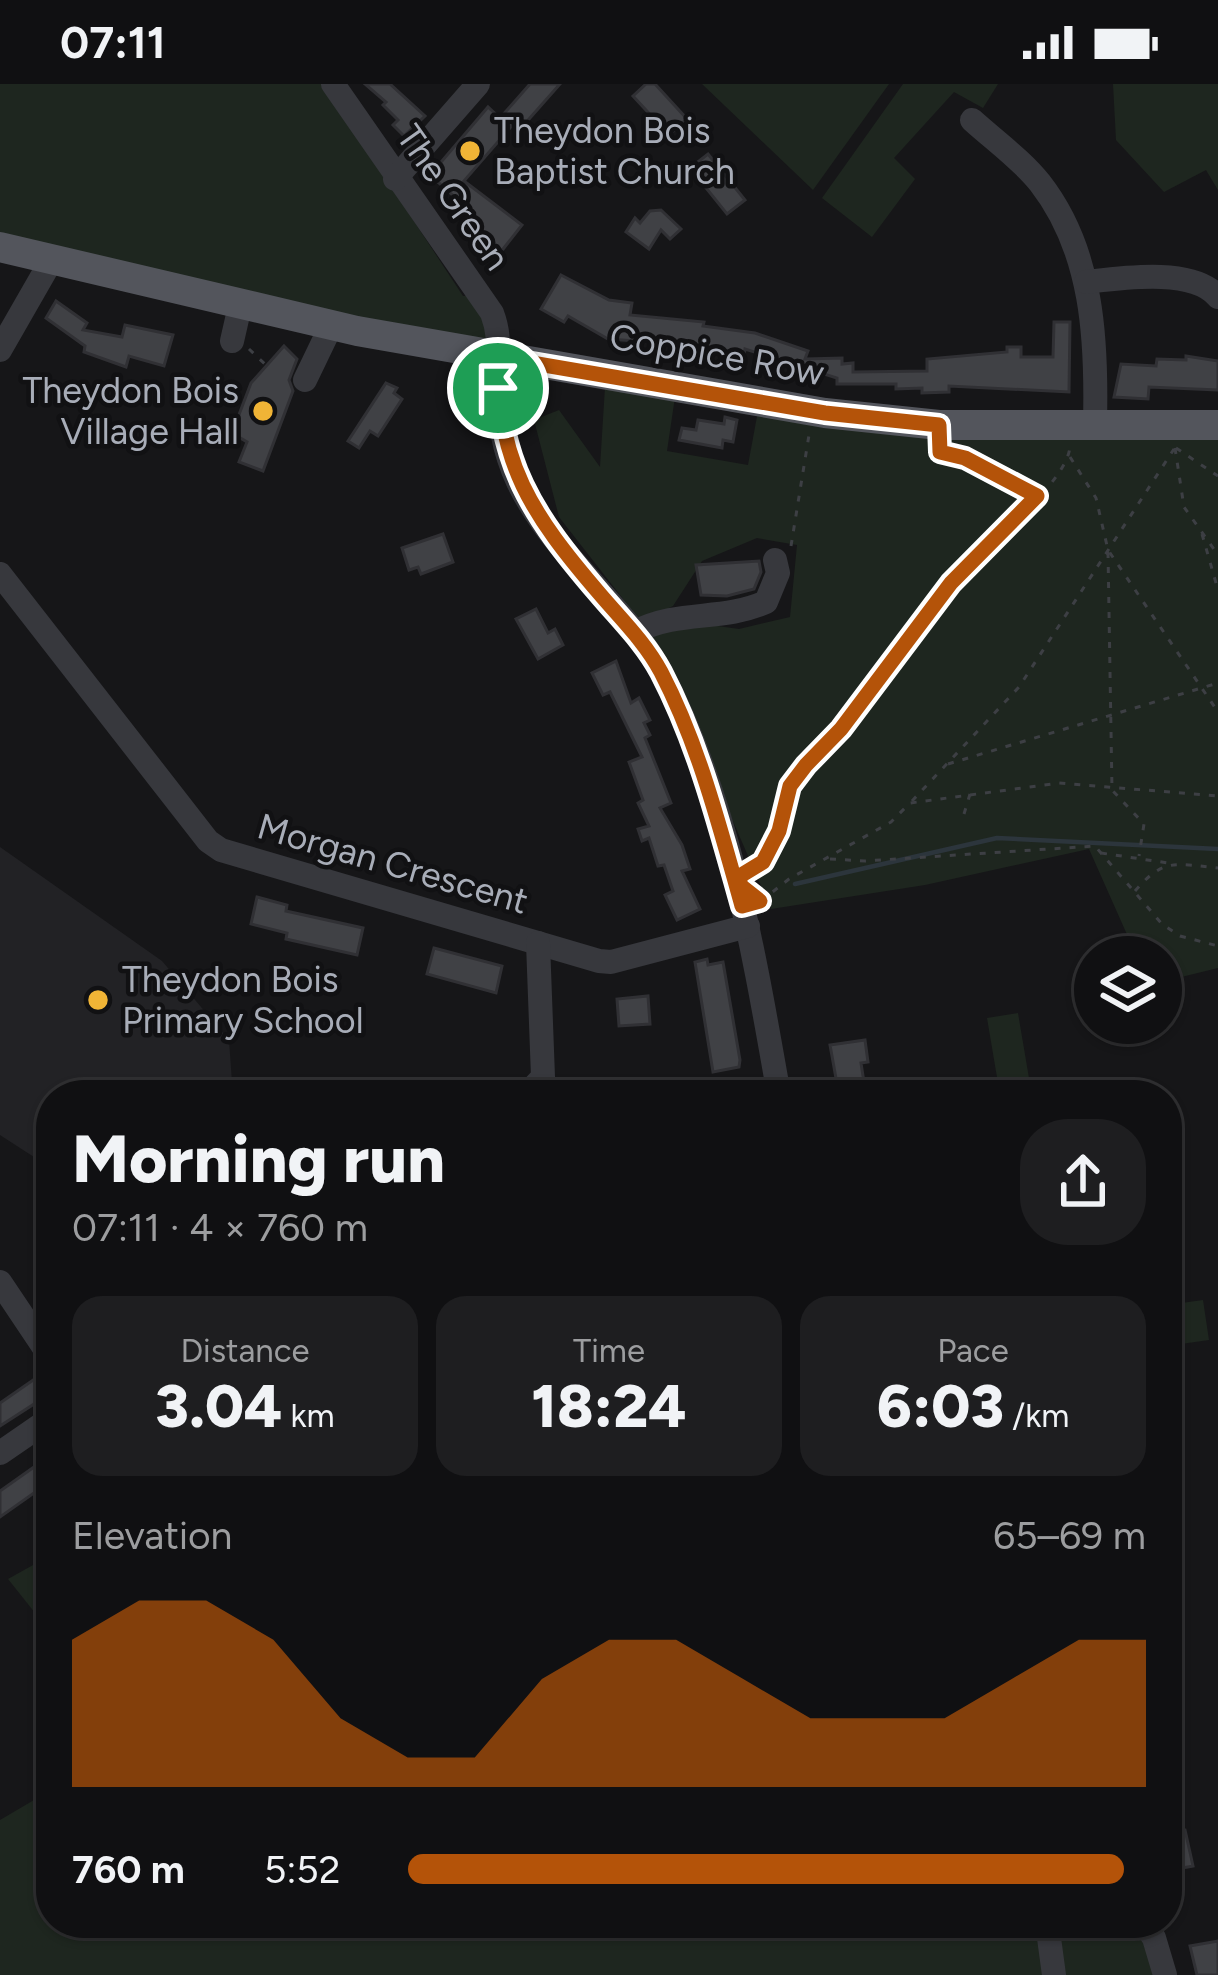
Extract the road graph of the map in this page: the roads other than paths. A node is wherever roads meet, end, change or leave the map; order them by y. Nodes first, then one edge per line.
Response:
1 (333, 84) edge
2 (478, 84) edge
3 (972, 120) dead end
4 (395, 178) junction
5 (0, 247) edge
6 (51, 261) junction
7 (1087, 282) junction
8 (1218, 298) edge
9 (240, 306) junction
10 (331, 326) junction
11 (232, 340) dead end
12 (0, 350) edge
13 (497, 357) junction
14 (305, 380) dead end
15 (1218, 425) edge
16 (1090, 434) junction
17 (782, 563) road end
18 (0, 574) edge
19 (635, 632) junction
20 (748, 926) junction
21 (538, 943) junction
22 (540, 1080) edge
23 (775, 1080) edge
24 (0, 1282) edge
25 (36, 1336) edge
26 (36, 1428) edge
27 (0, 1453) edge
28 (1049, 1938) edge
29 (1154, 1938) edge
30 (1054, 1975) edge
31 (1165, 1975) edge

1 - 4 street, The Green
2 - 4 street
3 - 7 street
4 - 13 street, The Green
5 - 6 main road, Coppice Row
6 - 9 main road, Coppice Row
6 - 12 street
7 - 8 street
7 - 16 street
9 - 10 main road, Coppice Row
9 - 11 street
10 - 13 main road, Coppice Row
10 - 14 street
13 - 16 main road, Coppice Row
13 - 19 street, The Green
15 - 16 main road, Coppice Row
17 - 19 street
18 - 21 street, Morgan Crescent
19 - 20 street, The Green
20 - 21 street, Morgan Crescent
20 - 23 street, The Green
21 - 22 street
24 - 25 street
26 - 27 street
28 - 30 street
29 - 31 street

